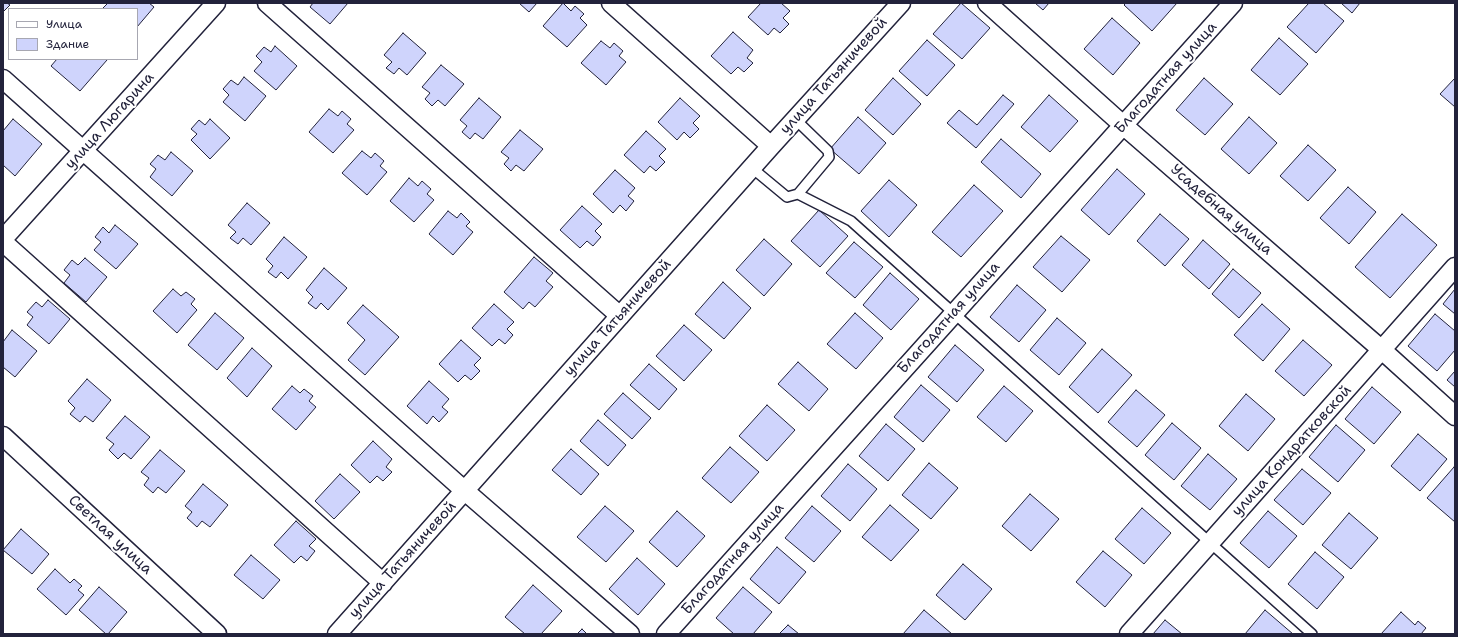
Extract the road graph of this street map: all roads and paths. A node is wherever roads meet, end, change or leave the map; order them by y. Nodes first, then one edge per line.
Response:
1 (216, 3) edge
2 (267, 3) edge
3 (611, 3) edge
4 (901, 3) edge
5 (987, 3) edge
6 (1233, 3) edge
7 (3, 79) edge
8 (795, 120) junction
9 (1123, 125) junction
10 (771, 146) junction
11 (84, 150) junction
12 (752, 168) junction
13 (798, 194) junction
14 (3, 240) edge
15 (1455, 267) edge
16 (954, 314) junction
17 (620, 316) junction
18 (1382, 350) junction
19 (1455, 416) edge
20 (3, 436) edge
21 (465, 491) junction
22 (1210, 543) junction
23 (383, 583) junction
24 (217, 634) edge
25 (337, 634) edge
26 (630, 634) edge
27 (666, 634) edge
28 (1129, 634) edge
29 (1312, 634) edge

1 - 11 street, улица Люгарина
2 - 17 street
3 - 10 street
4 - 8 street, улица Татьяничевой
5 - 9 street, Усадебная улица
6 - 9 street, Благодатная улица
7 - 11 street
8 - 10 street, улица Татьяничевой
8 - 13 lane
9 - 16 street, Благодатная улица
9 - 18 street, Усадебная улица
10 - 12 street, улица Татьяничевой
11 - 14 street, улица Люгарина
11 - 21 street
12 - 13 lane
12 - 17 street, улица Татьяничевой
13 - 16 lane
14 - 23 street
15 - 18 street, улица Кондратковской
16 - 22 lane
16 - 27 street, Благодатная улица
17 - 21 street, улица Татьяничевой
18 - 19 street, Усадебная улица
18 - 22 street, улица Кондратковской
20 - 24 street, Светлая улица
21 - 23 street, улица Татьяничевой
21 - 26 street
22 - 28 street, улица Кондратковской
22 - 29 lane
23 - 25 street, улица Татьяничевой

